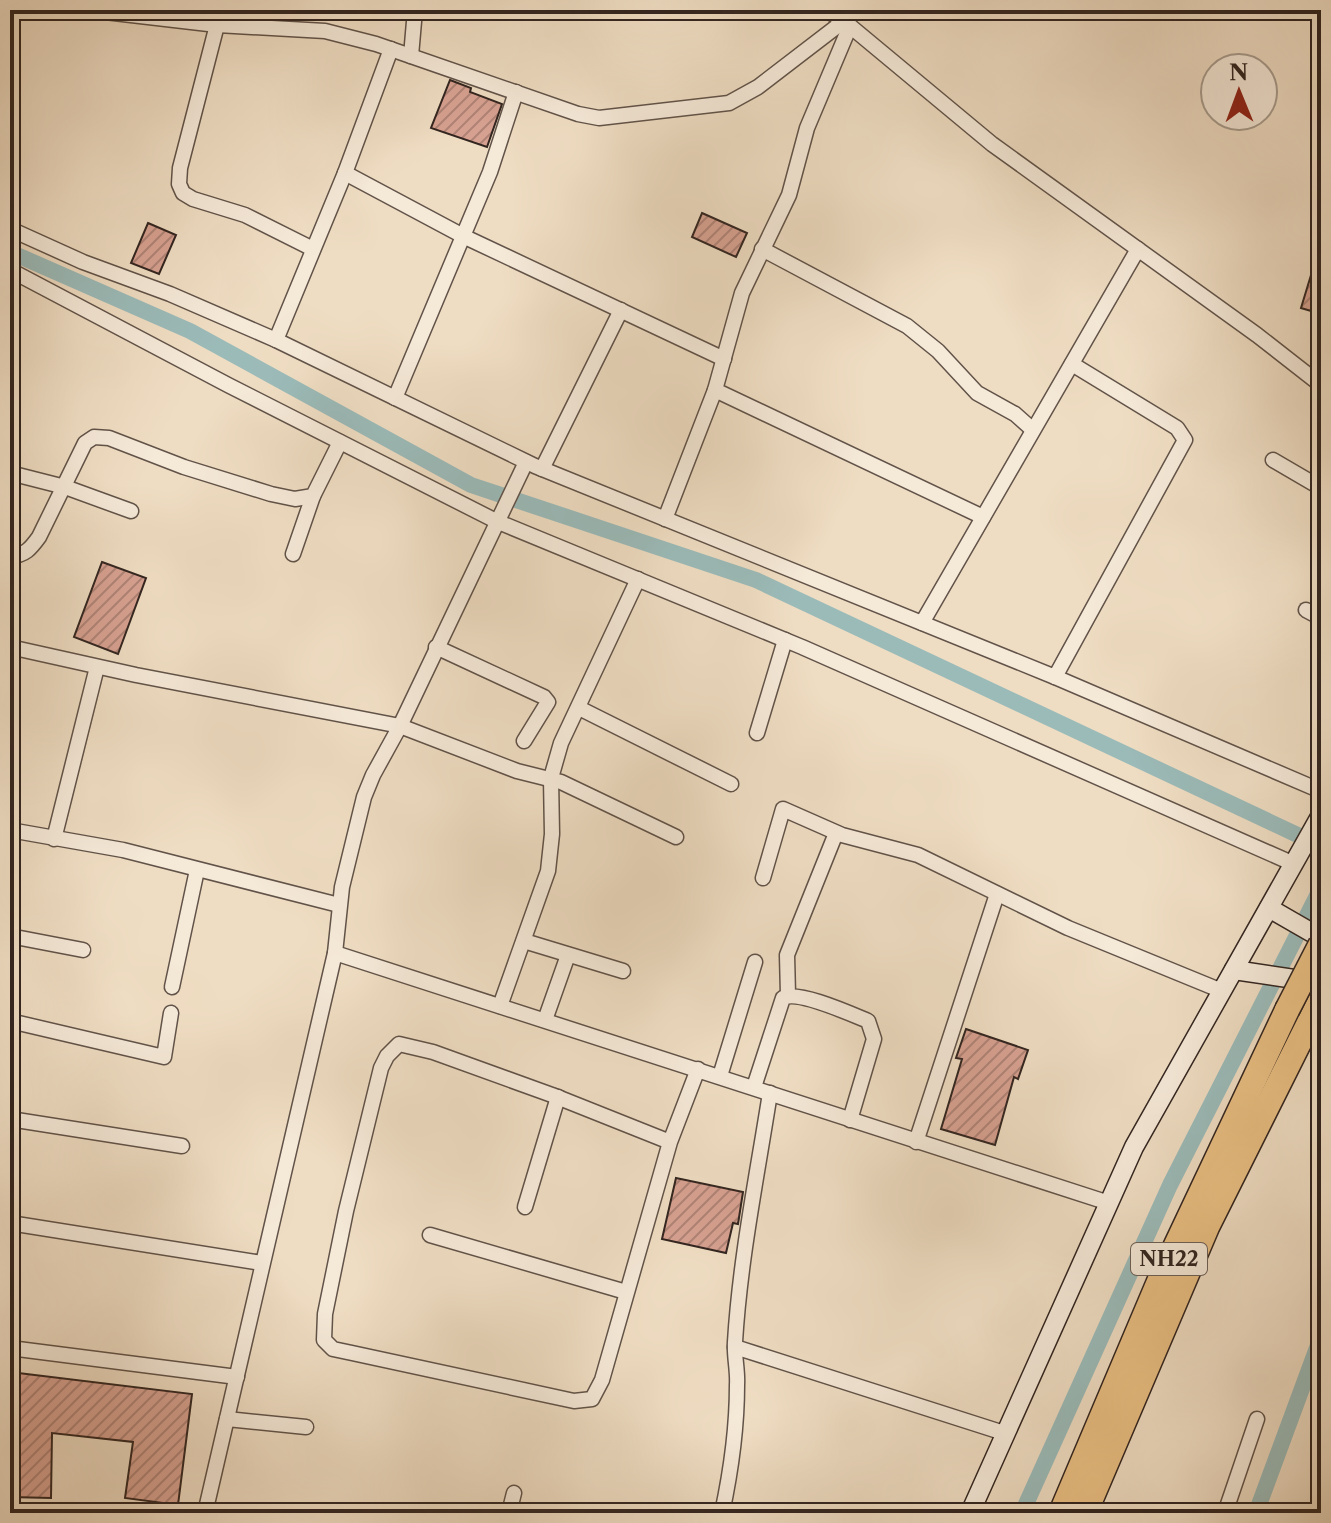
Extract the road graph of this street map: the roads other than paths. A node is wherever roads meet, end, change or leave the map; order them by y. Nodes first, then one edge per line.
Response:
1 (88, 10) edge
2 (415, 10) edge
3 (826, 10) edge
4 (847, 23) junction
5 (217, 25) junction
6 (391, 49) junction
7 (411, 56) junction
8 (516, 92) junction
9 (345, 173) junction
10 (10, 229) edge
11 (465, 237) junction
12 (313, 249) junction
13 (762, 249) junction
14 (1138, 249) junction
15 (10, 270) edge
16 (621, 310) junction
17 (276, 340) junction
18 (724, 359) junction
19 (1072, 364) junction
20 (1321, 385) edge
21 (715, 390) junction
22 (395, 398) junction
23 (1033, 430) junction
24 (340, 442) junction
25 (1273, 460) dead end
26 (526, 462) junction
27 (542, 469) junction
28 (10, 473) edge
29 (65, 487) junction
30 (1321, 488) edge
31 (313, 496) junction
32 (131, 511) dead end
33 (498, 517) junction
34 (983, 517) junction
35 (665, 519) junction
36 (293, 554) dead end
37 (10, 556) edge
38 (638, 579) junction
39 (1306, 610) dead end
40 (1321, 618) edge
41 (922, 623) junction
42 (785, 640) junction
43 (10, 647) edge
44 (436, 647) junction
45 (97, 667) junction
46 (1055, 677) junction
47 (579, 708) junction
48 (400, 726) junction
49 (757, 733) dead end
50 (524, 741) dead end
51 (551, 778) junction
52 (731, 784) dead end
53 (1321, 791) edge
54 (1321, 815) edge
55 (10, 830) edge
56 (836, 833) junction
57 (676, 837) dead end
58 (54, 839) junction
59 (1297, 859) junction
60 (197, 870) junction
61 (763, 878) dead end
62 (997, 894) junction
63 (339, 905) junction
64 (1269, 908) junction
65 (1311, 934) edge
66 (10, 936) edge
67 (524, 941) junction
68 (83, 950) dead end
69 (335, 953) junction
70 (568, 955) junction
71 (755, 962) dead end
72 (1234, 970) junction
73 (623, 971) dead end
74 (1321, 983) edge
75 (172, 987) dead end
76 (1222, 991) junction
77 (788, 995) junction
78 (500, 1006) junction
79 (171, 1013) dead end
80 (1284, 1016) junction
81 (1311, 1018) edge
82 (545, 1020) junction
83 (10, 1021) edge
84 (698, 1069) junction
85 (720, 1076) junction
86 (754, 1087) junction
87 (770, 1093) junction
88 (558, 1097) junction
89 (10, 1119) edge
90 (850, 1120) junction
91 (670, 1142) junction
92 (916, 1142) junction
93 (182, 1146) dead end
94 (1109, 1203) junction
95 (525, 1207) dead end
96 (10, 1223) edge
97 (430, 1235) dead end
98 (262, 1263) junction
99 (626, 1292) junction
100 (735, 1347) junction
101 (10, 1348) edge
102 (237, 1377) junction
103 (227, 1419) junction
104 (1257, 1419) dead end
105 (306, 1427) dead end
106 (1004, 1433) junction
107 (514, 1493) dead end
108 (205, 1513) edge
109 (509, 1513) edge
110 (722, 1513) edge
111 (970, 1513) edge
112 (1061, 1513) edge
113 (1085, 1513) edge
114 (1225, 1513) edge

1 - 5 street
2 - 7 street
3 - 4 street
4 - 8 street
4 - 13 street
4 - 14 street
5 - 6 street
5 - 12 street
6 - 7 street
6 - 9 street
7 - 8 street
8 - 11 street
9 - 11 street
9 - 12 street
10 - 17 street
11 - 16 street
11 - 22 street
12 - 17 street
13 - 18 street
13 - 23 street
14 - 19 street
14 - 20 street
15 - 24 street
16 - 18 street
16 - 27 street
17 - 22 street
18 - 21 street
19 - 23 street
19 - 46 street
21 - 34 street
21 - 35 street
22 - 26 street
23 - 34 street
24 - 31 street
24 - 33 street
25 - 30 street
26 - 27 street
26 - 33 street
27 - 35 street
28 - 29 street
29 - 31 street
29 - 32 street
29 - 37 street
31 - 36 street
33 - 38 street
33 - 44 street
34 - 41 street
35 - 41 street
38 - 42 street
38 - 47 street
39 - 40 street
41 - 46 street
42 - 49 street
42 - 59 street
43 - 45 street
44 - 48 street
44 - 50 street
45 - 48 street
45 - 58 street
46 - 53 street
47 - 51 street
47 - 52 street
48 - 51 street
48 - 63 street
51 - 57 street
51 - 67 street
54 - 59 street
55 - 58 street
56 - 61 street
56 - 62 street
56 - 77 street
58 - 60 street
59 - 64 street
60 - 63 street
60 - 75 street
62 - 76 street
62 - 92 street
63 - 69 street
64 - 65 street
64 - 72 street
65 - 80 highway, NH22, bridge
66 - 68 street
67 - 70 street
67 - 78 street
69 - 78 street
69 - 98 street
70 - 73 street
70 - 82 street
71 - 85 street
72 - 74 street
72 - 76 street
76 - 94 street
77 - 86 street
77 - 90 street
78 - 82 street
79 - 83 street
80 - 81 highway
80 - 112 highway, NH22
81 - 113 highway, NH22
82 - 84 street
84 - 85 street
84 - 91 street
85 - 86 street
86 - 87 street
87 - 90 street
87 - 100 street
88 - 91 street
88 - 95 street
88 - 99 street
89 - 93 street
90 - 92 street
91 - 99 street
92 - 94 street
94 - 106 street
96 - 98 street
97 - 99 street
98 - 102 street
100 - 106 street
100 - 110 street
101 - 102 street
102 - 103 street
103 - 105 street
103 - 108 street
104 - 114 street
106 - 111 street
107 - 109 street

